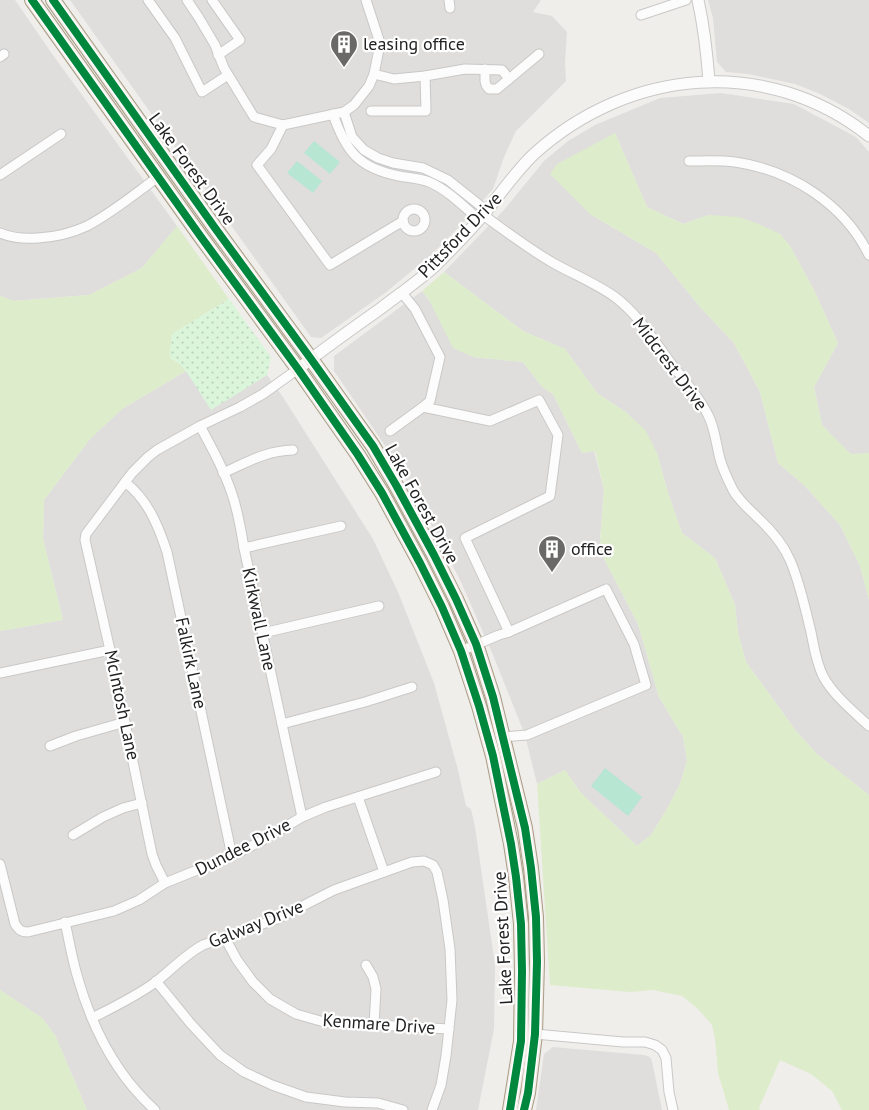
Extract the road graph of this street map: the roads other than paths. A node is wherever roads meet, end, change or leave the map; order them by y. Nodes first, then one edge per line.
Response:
1 (32, 0) edge
2 (53, 0) edge
3 (148, 0) edge
4 (187, 0) edge
5 (212, 0) edge
6 (366, 0) edge
7 (686, 0) edge
8 (698, 0) edge
9 (641, 15) dead end
10 (539, 54) dead end
11 (218, 55) junction
12 (485, 70) junction
13 (374, 74) junction
14 (228, 75) junction
15 (425, 76) junction
16 (510, 79) junction
17 (709, 81) junction
18 (371, 111) dead end
19 (344, 112) junction
20 (333, 114) junction
21 (283, 125) junction
22 (61, 134) dead end
23 (869, 136) edge
24 (689, 161) dead end
25 (0, 174) edge
26 (158, 176) junction
27 (483, 215) junction
28 (403, 221) dead end
29 (0, 233) edge
30 (869, 255) edge
31 (402, 293) junction
32 (311, 358) junction
33 (298, 369) junction
34 (423, 407) junction
35 (200, 426) junction
36 (390, 431) dead end
37 (293, 450) dead end
38 (223, 472) junction
39 (124, 482) junction
40 (341, 526) dead end
41 (91, 527) joint
42 (244, 548) junction
43 (380, 606) dead end
44 (509, 632) junction
45 (263, 633) junction
46 (476, 644) junction
47 (110, 650) junction
48 (461, 650) junction
49 (0, 673) edge
50 (412, 687) dead end
51 (125, 722) junction
52 (282, 724) junction
53 (869, 726) edge
54 (503, 738) junction
55 (50, 746) dead end
56 (436, 772) dead end
57 (358, 796) junction
58 (142, 803) junction
59 (302, 817) junction
60 (73, 835) dead end
61 (232, 856) junction
62 (0, 864) edge
63 (384, 872) junction
64 (165, 883) junction
65 (65, 922) junction
66 (225, 938) junction
67 (366, 965) dead end
68 (156, 981) junction
69 (92, 1018) junction
70 (374, 1025) junction
71 (449, 1029) junction
72 (535, 1034) junction
73 (344, 1106) edge
74 (155, 1110) edge
75 (403, 1110) edge
76 (432, 1110) edge
77 (510, 1110) edge
78 (524, 1110) edge
79 (673, 1110) edge

1 - 26 main road, Lake Forest Drive
2 - 32 main road, Lake Forest Drive
3 - 14 street
4 - 11 street
5 - 11 street
6 - 13 street
7 - 9 street
8 - 17 street
10 - 16 street
11 - 14 street
12 - 15 street
12 - 16 street
12 - 16 street
13 - 15 street
13 - 19 street
14 - 21 street
15 - 18 street
17 - 23 street, Pittsford Drive
17 - 27 street, Pittsford Drive
19 - 20 street
19 - 27 street
20 - 21 street
20 - 27 street
21 - 28 street
22 - 25 street
24 - 30 street
26 - 29 street
26 - 33 main road, Lake Forest Drive
27 - 31 street, Pittsford Drive
27 - 53 street, Midcrest Drive
31 - 32 street, Pittsford Drive
31 - 34 street
32 - 33 street, Pittsford Drive
32 - 46 main road, Lake Forest Drive
33 - 35 street, Pittsford Drive
33 - 48 main road, Lake Forest Drive
34 - 36 street
34 - 44 street
35 - 38 street, Kirkwall Lane
35 - 39 street, Pittsford Drive
37 - 38 street
38 - 42 street, Kirkwall Lane
39 - 41 street, Pittsford Drive
39 - 61 street, Falkirk Lane
40 - 42 street
41 - 47 street, McIntosh Lane
42 - 45 street, Kirkwall Lane
43 - 45 street
44 - 46 street
44 - 54 street
45 - 52 street, Kirkwall Lane
46 - 48 street
46 - 54 main road, Lake Forest Drive
47 - 49 street
47 - 51 street, McIntosh Lane
48 - 77 main road, Lake Forest Drive
50 - 52 street
51 - 55 street
51 - 58 street, McIntosh Lane
52 - 59 street, Kirkwall Lane
54 - 72 main road, Lake Forest Drive
56 - 57 street, Dundee Drive
57 - 59 street, Dundee Drive
57 - 63 street
58 - 60 street
58 - 64 street, McIntosh Lane
59 - 61 street, Dundee Drive
61 - 64 street, Dundee Drive
62 - 65 street, Dundee Drive
63 - 66 street, Galway Drive
63 - 71 street, Galway Drive
64 - 65 street, Dundee Drive
65 - 69 street
66 - 68 street, Galway Drive
66 - 70 street, Kenmare Drive
67 - 70 street
68 - 69 street, Galway Drive
68 - 73 street
69 - 74 street
70 - 71 street, Kenmare Drive
71 - 76 street
72 - 78 main road, Lake Forest Drive
72 - 79 street
73 - 75 street

